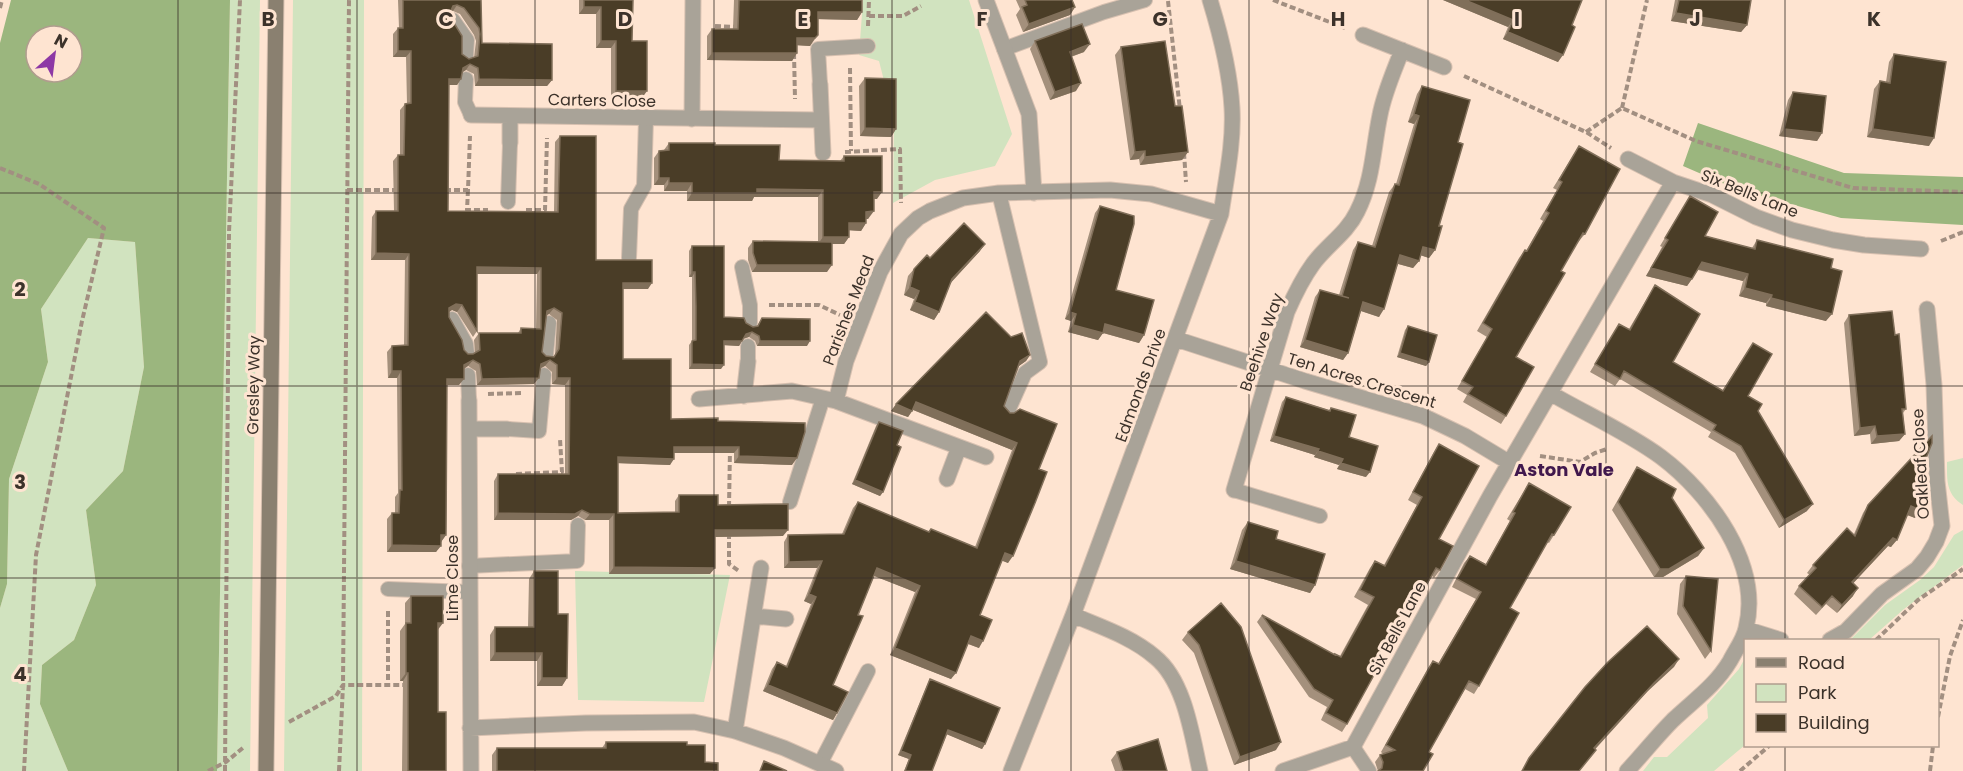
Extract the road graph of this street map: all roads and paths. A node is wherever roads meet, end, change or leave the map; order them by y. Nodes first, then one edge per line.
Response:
1 (2, 0) edge
2 (240, 0) edge
3 (276, 0) edge
4 (349, 0) edge
5 (693, 0) edge
6 (986, 0) edge
7 (1145, 0) edge
8 (1168, 0) edge
9 (1210, 0) edge
10 (1273, 0) edge
11 (1647, 0) edge
12 (921, 6) dead end
13 (0, 8) edge
14 (869, 16) dead end
15 (453, 20) edge
16 (693, 25) junction
17 (748, 27) edge
18 (1363, 35) joint
19 (849, 46) junction
20 (868, 46) dead end
21 (1004, 49) junction
22 (1402, 50) junction
23 (794, 51) edge
24 (466, 57) edge
25 (1444, 67) joint
26 (466, 79) edge
27 (820, 84) joint
28 (1622, 108) junction
29 (471, 115) junction
30 (510, 116) junction
31 (646, 119) junction
32 (692, 119) junction
33 (796, 120) junction
34 (821, 120) junction
35 (1181, 120) edge
36 (1586, 132) junction
37 (510, 143) joint
38 (1183, 143) edge
39 (851, 152) junction
40 (823, 153) joint
41 (1628, 159) joint
42 (0, 168) edge
43 (1673, 182) junction
44 (347, 190) junction
45 (407, 190) edge
46 (439, 190) edge
47 (1963, 192) edge
48 (999, 193) junction
49 (1034, 194) junction
50 (508, 202) dead end
51 (1182, 203) junction
52 (1221, 214) junction
53 (901, 234) junction
54 (1921, 249) dead end
55 (629, 258) edge
56 (742, 267) dead end
57 (750, 305) junction
58 (1927, 309) dead end
59 (452, 319) edge
60 (549, 323) edge
61 (750, 323) edge
62 (859, 324) junction
63 (1176, 339) junction
64 (467, 352) edge
65 (748, 353) dead end
66 (546, 355) edge
67 (1269, 370) junction
68 (468, 375) edge
69 (544, 375) edge
70 (1550, 393) junction
71 (744, 396) junction
72 (699, 399) dead end
73 (830, 399) junction
74 (469, 400) joint
75 (1008, 411) edge
76 (470, 429) junction
77 (507, 429) joint
78 (1636, 441) junction
79 (730, 444) edge
80 (959, 447) junction
81 (987, 457) dead end
82 (1510, 463) junction
83 (948, 479) dead end
84 (1234, 490) joint
85 (790, 502) edge
86 (729, 516) edge
87 (1320, 516) dead end
88 (578, 525) edge
89 (729, 528) edge
90 (469, 566) junction
91 (761, 568) dead end
92 (1963, 569) edge
93 (758, 587) junction
94 (388, 589) joint
95 (470, 592) junction
96 (1073, 615) junction
97 (754, 616) junction
98 (786, 619) dead end
99 (1963, 620) edge
100 (1746, 629) junction
101 (1778, 639) edge
102 (1832, 639) edge
103 (1877, 639) edge
104 (868, 670) dead end
105 (343, 685) junction
106 (388, 685) junction
107 (412, 685) edge
108 (1939, 712) edge
109 (470, 728) junction
110 (735, 731) junction
111 (1353, 747) junction
112 (1768, 747) edge
113 (1933, 747) edge
114 (226, 762) junction
115 (830, 769) edge
116 (24, 771) edge
117 (208, 771) edge
118 (225, 771) edge
119 (266, 771) edge
120 (339, 771) edge
121 (471, 771) edge
122 (1011, 771) edge
123 (1200, 771) edge
124 (1283, 771) edge
125 (1369, 771) edge
126 (1627, 771) edge
127 (1740, 771) edge
128 (1929, 771) edge

1 - 13 path
2 - 114 path
3 - 119 street, Gresley Way
4 - 44 path
5 - 16 street
6 - 21 street
7 - 21 lane
8 - 35 path
9 - 52 street, Edmonds Drive
10 - 18 path
11 - 28 path
12 - 14 path
15 - 24 lane
16 - 17 path
16 - 32 street
18 - 22 street
19 - 20 lane
19 - 27 lane
19 - 39 path
21 - 49 street
22 - 25 street
22 - 67 street, Beehive Way
23 - 33 path
25 - 36 path
26 - 29 lane
27 - 34 street
28 - 36 path
28 - 47 path
29 - 30 street, Carters Close
29 - 46 path
30 - 31 street, Carters Close
30 - 37 street
31 - 32 street, Carters Close
31 - 55 lane
32 - 33 street, Carters Close
33 - 34 street, Carters Close
34 - 40 street
36 - 41 path
37 - 50 lane
38 - 51 path
39 - 40 path
39 - 53 path
41 - 43 street, Six Bells Lane
42 - 116 path
43 - 54 street, Six Bells Lane
43 - 70 street
44 - 45 path
44 - 105 path
48 - 49 street, Parishes Mead
48 - 53 street, Parishes Mead
48 - 75 lane
49 - 51 street, Parishes Mead
51 - 52 street, Parishes Mead
52 - 63 street, Edmonds Drive
53 - 62 street, Parishes Mead
56 - 57 lane
57 - 61 lane
57 - 62 path
58 - 102 street, Oakleaf Close
59 - 64 lane
60 - 66 lane
62 - 73 street, Parishes Mead
63 - 67 street, Ten Acres Crescent
63 - 96 street, Edmonds Drive
65 - 71 street
67 - 82 street, Ten Acres Crescent
67 - 84 street, Beehive Way
68 - 74 lane
69 - 77 lane
70 - 78 street
70 - 82 street
71 - 72 street
71 - 73 street
73 - 80 street
73 - 85 lane
74 - 76 street, Lime Close
76 - 77 street
76 - 90 street, Lime Close
78 - 82 path
78 - 100 street
79 - 86 path
80 - 81 street
80 - 83 street
82 - 111 street, Six Bells Lane
84 - 87 lane
88 - 90 lane
89 - 93 path
90 - 95 street, Lime Close
91 - 93 street
92 - 103 path
93 - 97 street
94 - 95 lane
94 - 106 path
95 - 109 street, Lime Close
96 - 122 street, Edmonds Drive
96 - 123 street
97 - 98 street
97 - 110 street
99 - 108 path
100 - 101 street
100 - 126 street
104 - 115 lane
105 - 106 path
105 - 120 path
106 - 107 path
109 - 110 street
109 - 121 street, Lime Close
110 - 115 street
111 - 124 street
111 - 125 lane
112 - 127 path
113 - 128 path
114 - 117 path
114 - 118 path

